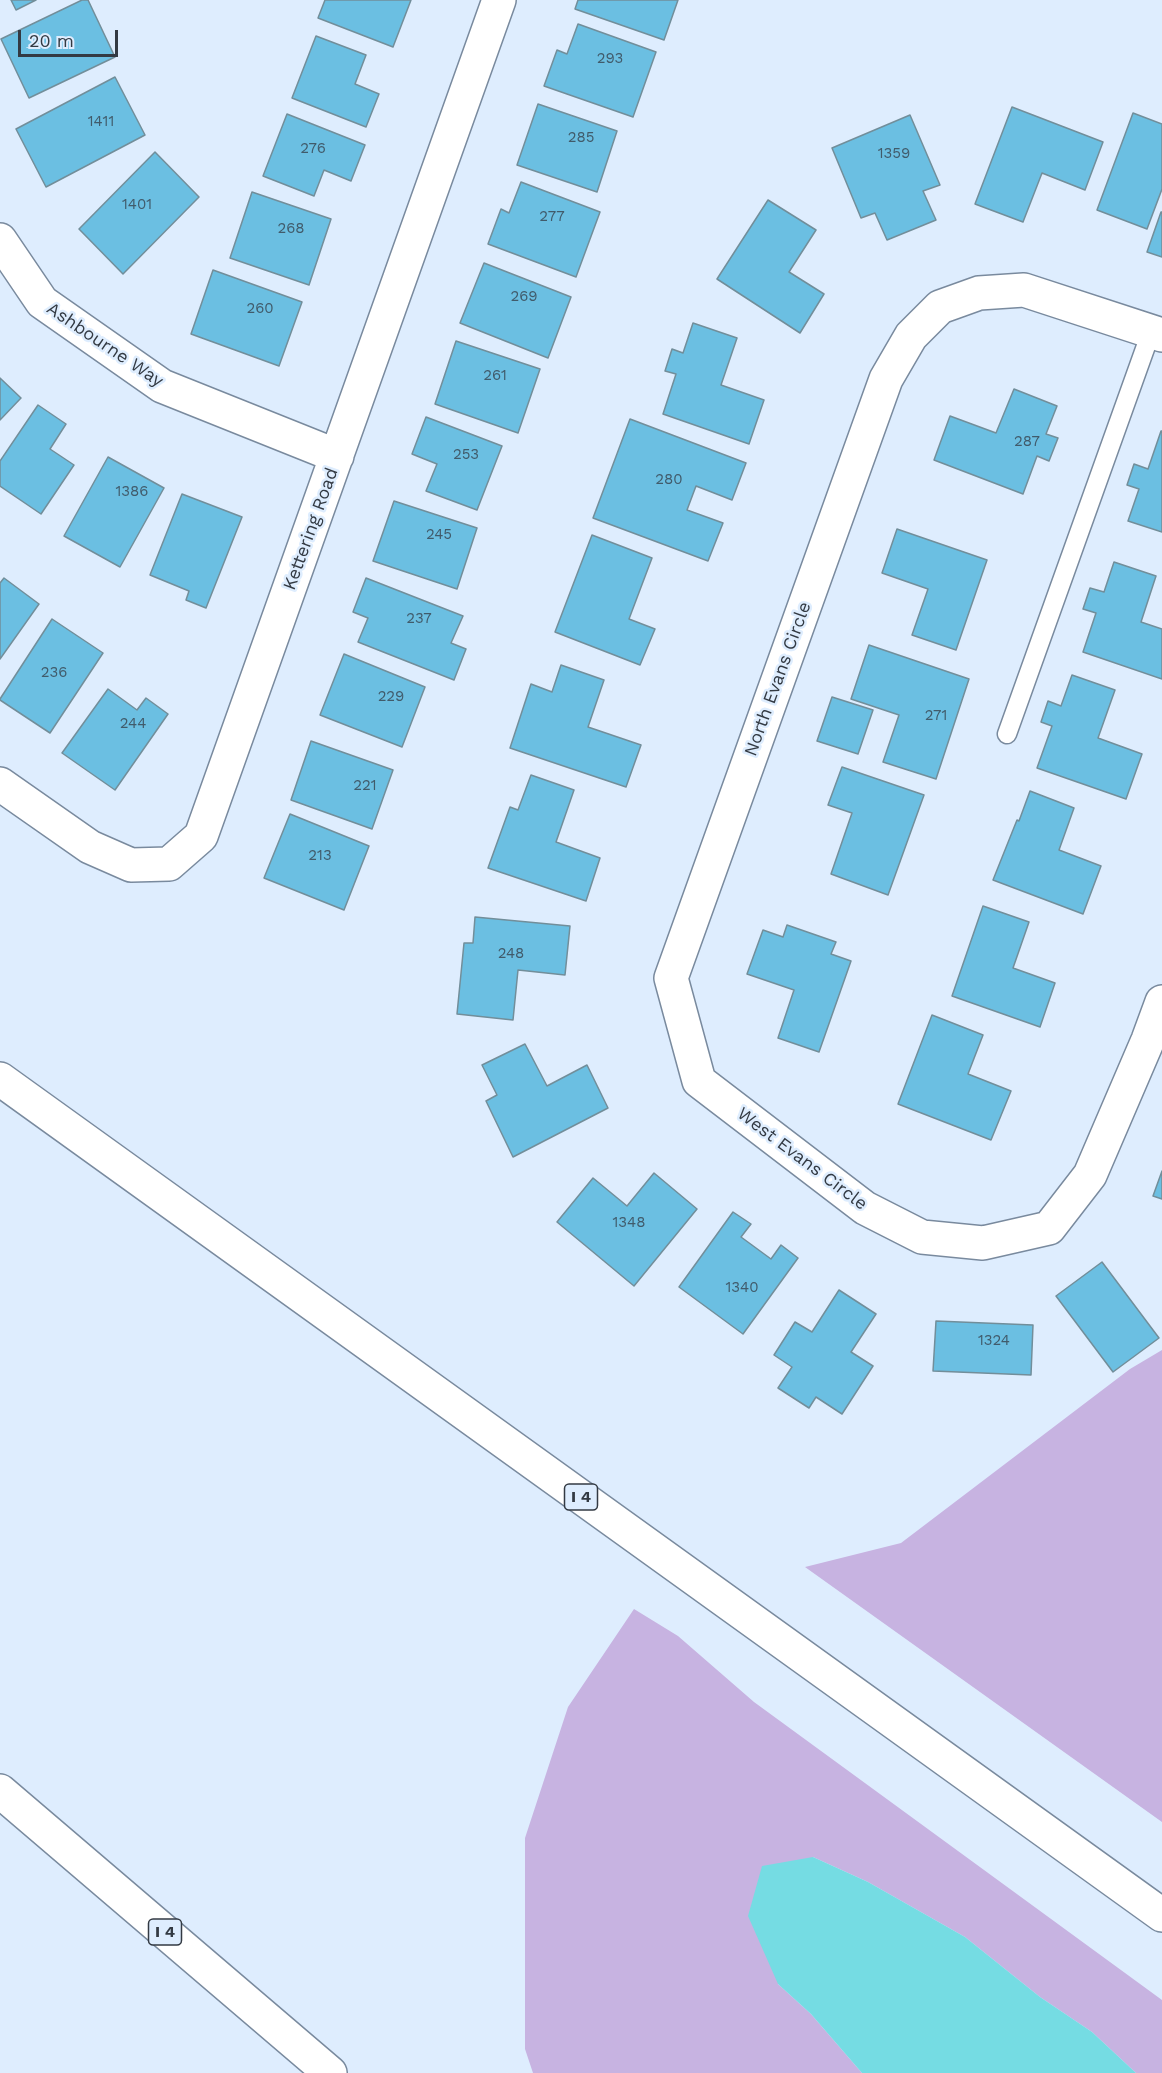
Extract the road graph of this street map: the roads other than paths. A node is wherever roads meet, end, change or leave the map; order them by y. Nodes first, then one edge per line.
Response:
1 (499, 0) edge
2 (0, 240) edge
3 (1157, 334) edge
4 (337, 456) junction
5 (1007, 734) dead end
6 (0, 784) edge
7 (671, 978) joint
8 (1162, 1002) edge
9 (1155, 1043) edge
10 (0, 1079) edge
11 (0, 1791) edge
12 (1162, 1915) edge
13 (330, 2073) edge

1 - 4 main road, Kettering Road
2 - 4 main road, Ashbourne Way
3 - 5 lane
3 - 7 main road, North Evans Circle
4 - 6 main road, Kettering Road
7 - 9 main road, West Evans Circle
8 - 9 main road, West Evans Circle
10 - 12 main road, I 4
11 - 13 main road, I 4

